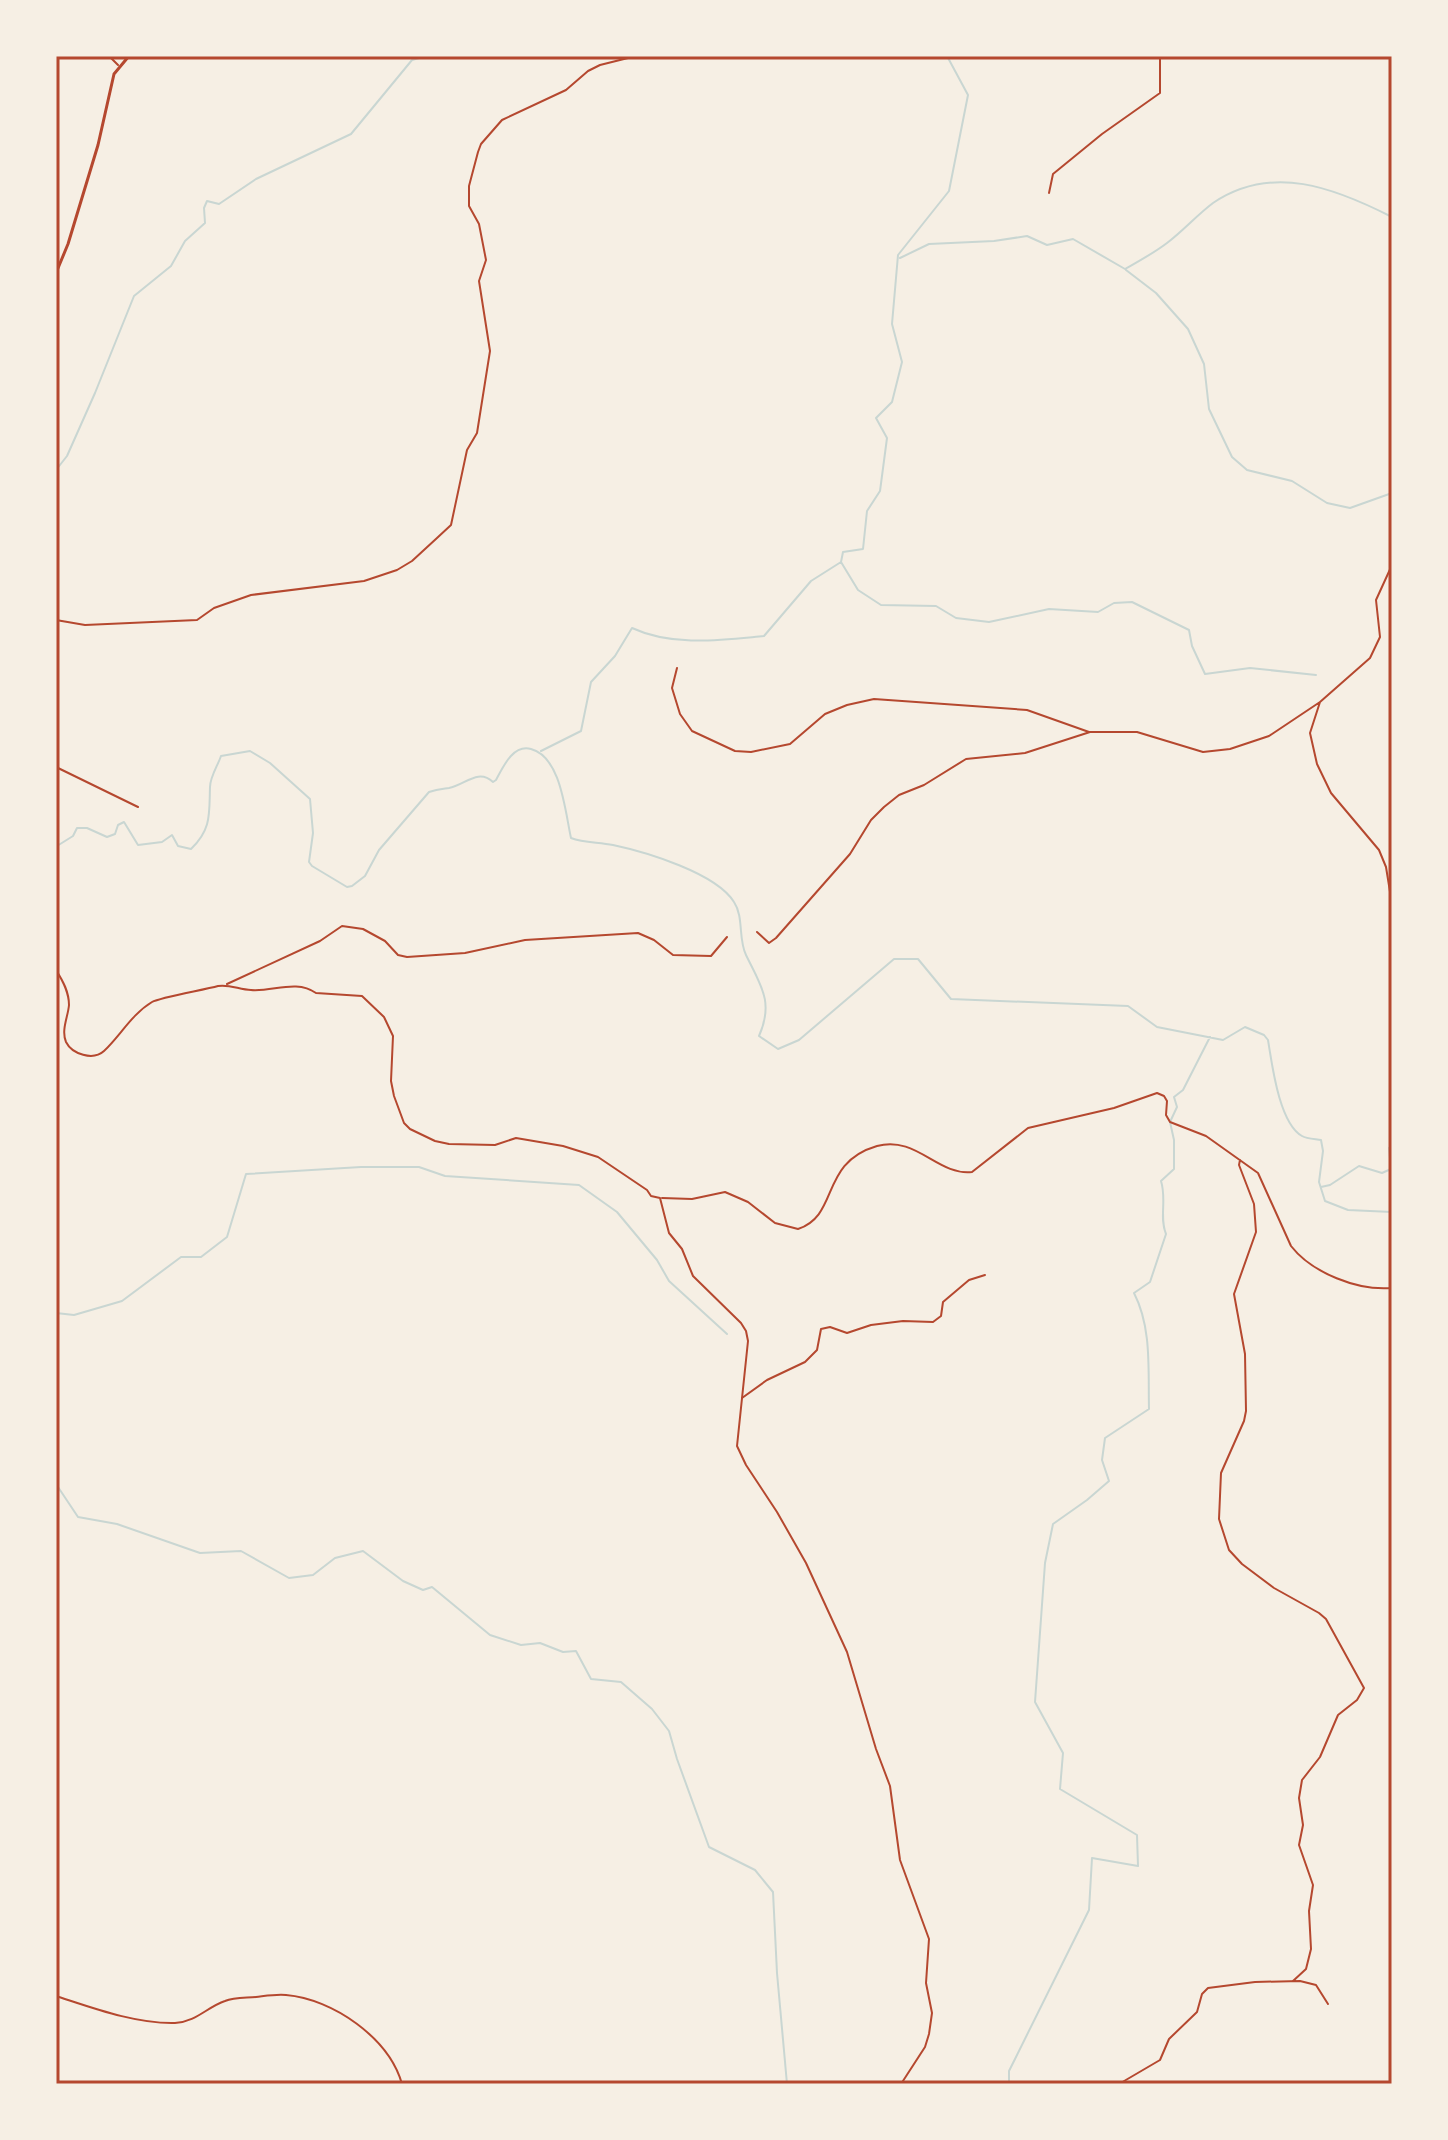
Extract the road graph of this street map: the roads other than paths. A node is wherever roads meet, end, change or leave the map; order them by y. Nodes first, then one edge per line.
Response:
1 (109, 56) edge
2 (129, 56) edge
3 (636, 56) edge
4 (1160, 56) edge
5 (1383, 56) edge
6 (1392, 57) edge
7 (119, 66) junction
8 (1049, 193) dead end
9 (56, 273) edge
10 (1392, 565) edge
11 (56, 620) edge
12 (677, 668) dead end
13 (1320, 702) junction
14 (1090, 732) junction
15 (56, 767) edge
16 (138, 807) dead end
17 (1392, 904) edge
18 (757, 932) dead end
19 (727, 937) dead end
20 (56, 970) edge
21 (226, 985) junction
22 (1240, 1160) junction
23 (660, 1198) junction
24 (985, 1275) dead end
25 (1392, 1288) edge
26 (741, 1398) junction
27 (1293, 1981) junction
28 (56, 1996) edge
29 (1328, 2004) dead end
30 (402, 2084) edge
31 (901, 2084) edge
32 (1119, 2084) edge

1 - 7 street
2 - 7 main road
3 - 11 street
4 - 8 street
5 - 6 street
7 - 9 main road
10 - 13 street
12 - 14 street
13 - 14 street
13 - 17 street
14 - 18 street
15 - 16 street
19 - 21 street
20 - 21 street
21 - 23 street
22 - 23 street
22 - 25 street
22 - 27 street
23 - 26 street
24 - 26 street
26 - 31 street
27 - 29 street
27 - 32 street
28 - 30 street

